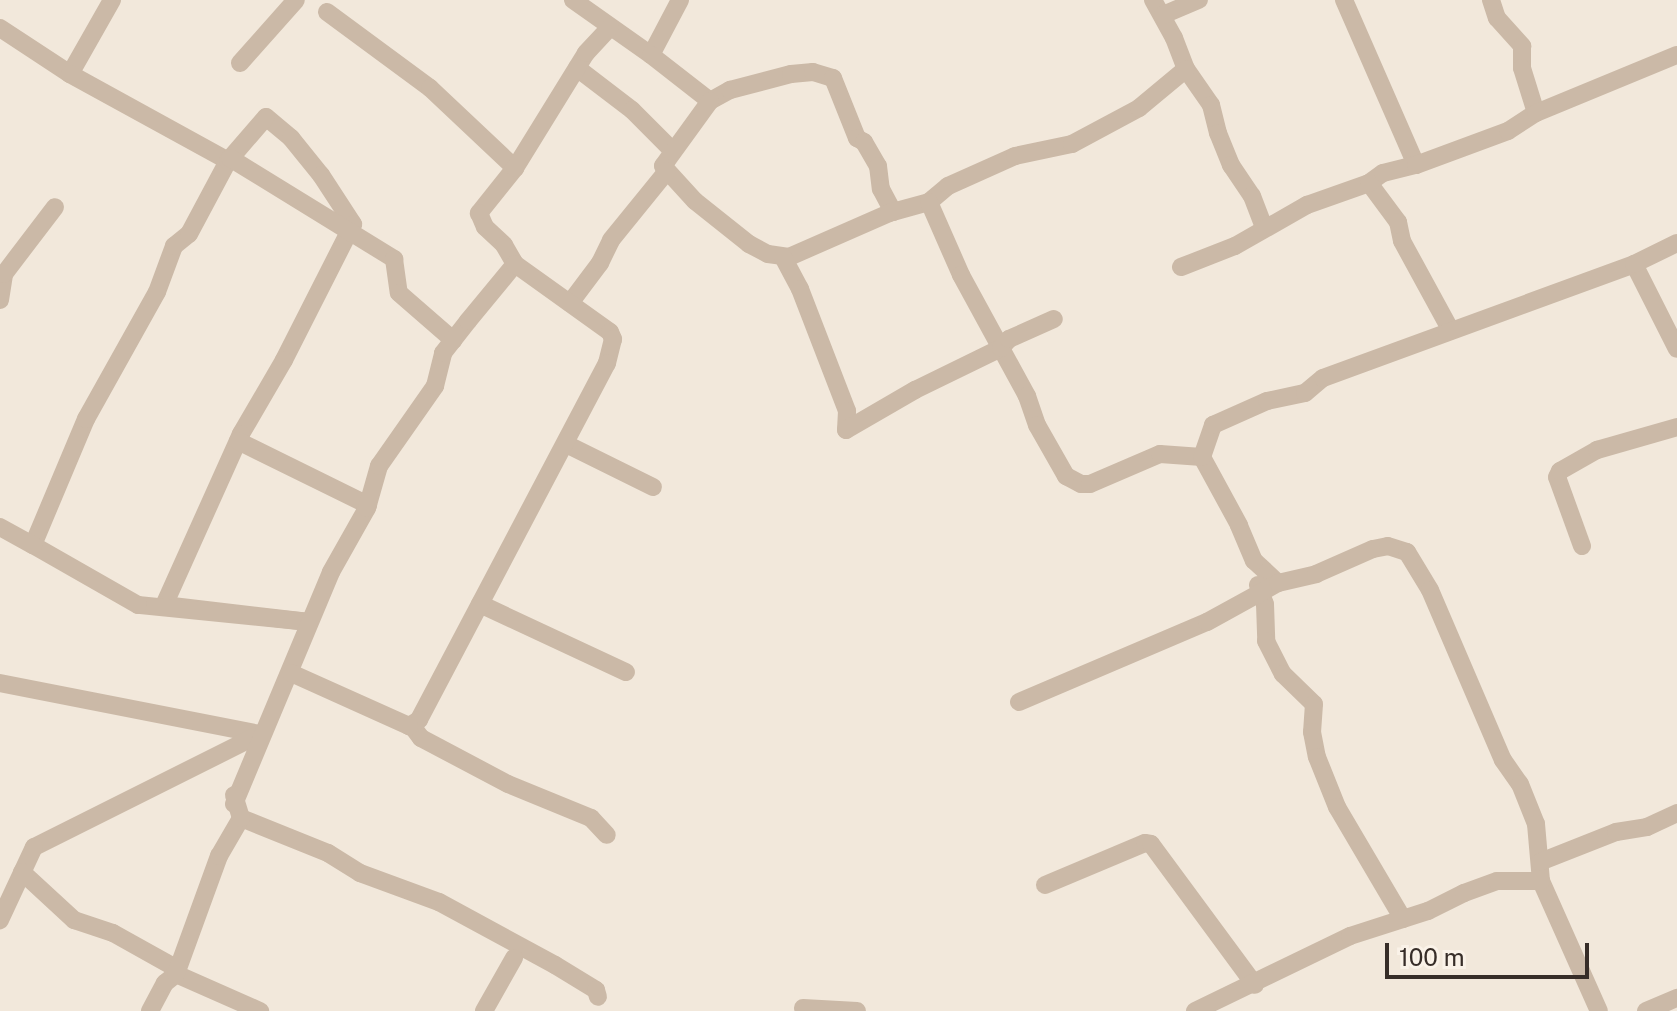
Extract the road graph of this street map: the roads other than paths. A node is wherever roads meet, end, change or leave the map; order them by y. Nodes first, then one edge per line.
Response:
1 (112, 0) edge
2 (296, 0) edge
3 (573, 0) edge
4 (680, 0) edge
5 (1199, 0) edge
6 (1344, 0) edge
7 (1491, 0) edge
8 (1158, 8) edge
9 (327, 12) dead end
10 (610, 27) junction
11 (0, 28) edge
12 (651, 55) junction
13 (1677, 55) edge
14 (240, 63) dead end
15 (577, 68) junction
16 (1186, 69) junction
17 (70, 74) junction
18 (710, 101) junction
19 (1536, 113) junction
20 (673, 151) junction
21 (229, 160) junction
22 (1416, 165) junction
23 (515, 168) junction
24 (667, 171) junction
25 (1369, 183) junction
26 (929, 202) junction
27 (55, 207) dead end
28 (893, 212) junction
29 (1264, 228) junction
30 (351, 231) junction
31 (1677, 243) edge
32 (783, 257) junction
33 (515, 264) junction
34 (1634, 264) junction
35 (1181, 267) dead end
36 (0, 300) edge
37 (570, 303) junction
38 (1054, 319) dead end
39 (1451, 331) junction
40 (453, 340) junction
41 (1001, 348) junction
42 (1677, 349) edge
43 (1677, 427) edge
44 (238, 441) junction
45 (566, 444) junction
46 (1202, 457) junction
47 (653, 487) dead end
48 (368, 505) junction
49 (0, 527) edge
50 (33, 545) junction
51 (1582, 546) dead end
52 (1278, 583) junction
53 (1258, 585) dead end
54 (480, 604) junction
55 (309, 622) junction
56 (626, 672) dead end
57 (291, 673) junction
58 (0, 683) edge
59 (1019, 702) dead end
60 (412, 726) junction
61 (260, 734) junction
62 (238, 811) junction
63 (1677, 813) edge
64 (607, 835) dead end
65 (1541, 871) junction
66 (12, 877) edge
67 (1045, 885) dead end
68 (1403, 919) junction
69 (0, 920) edge
70 (514, 958) dead end
71 (176, 971) junction
72 (1255, 985) junction
73 (598, 997) dead end
74 (1677, 998) edge
75 (803, 1008) dead end
76 (150, 1011) edge
77 (260, 1011) edge
78 (484, 1011) edge
79 (857, 1011) edge
80 (1195, 1011) edge
81 (1599, 1011) edge
82 (1646, 1011) edge

1 - 17 street
2 - 14 street
3 - 10 street
4 - 12 street
5 - 8 street
6 - 22 street
7 - 19 street
8 - 16 street
9 - 23 street
10 - 12 street
10 - 15 street
11 - 17 street
12 - 18 street
13 - 19 street
15 - 20 street
15 - 23 street
16 - 26 street
16 - 29 street
17 - 21 street
18 - 20 street
18 - 28 street
19 - 22 street
20 - 24 street
21 - 30 street
21 - 30 street
21 - 50 street
22 - 25 street
23 - 33 street
24 - 32 street
24 - 37 street
25 - 29 street
25 - 39 street
26 - 28 street
26 - 41 street
27 - 36 street
28 - 32 street
29 - 35 street
30 - 40 street
30 - 44 street
31 - 34 street
32 - 41 street
33 - 37 street
33 - 40 street
34 - 39 street
34 - 42 street
37 - 45 street
38 - 41 street
39 - 46 street
40 - 48 street
41 - 46 street
43 - 51 street
44 - 48 street
44 - 55 street
45 - 47 street
45 - 54 street
46 - 52 street
48 - 57 street
49 - 50 street
50 - 55 street
52 - 59 street
52 - 65 street
53 - 68 street
54 - 56 street
54 - 60 street
55 - 61 street
57 - 60 street
57 - 62 street
58 - 61 street
60 - 64 street
61 - 62 street
61 - 66 street
62 - 71 street
62 - 73 street
63 - 65 street
65 - 68 street
65 - 81 street
66 - 69 street
66 - 71 street
67 - 72 street
68 - 72 street
70 - 78 street
71 - 76 street
71 - 77 street
72 - 80 street
74 - 82 street
75 - 79 street

